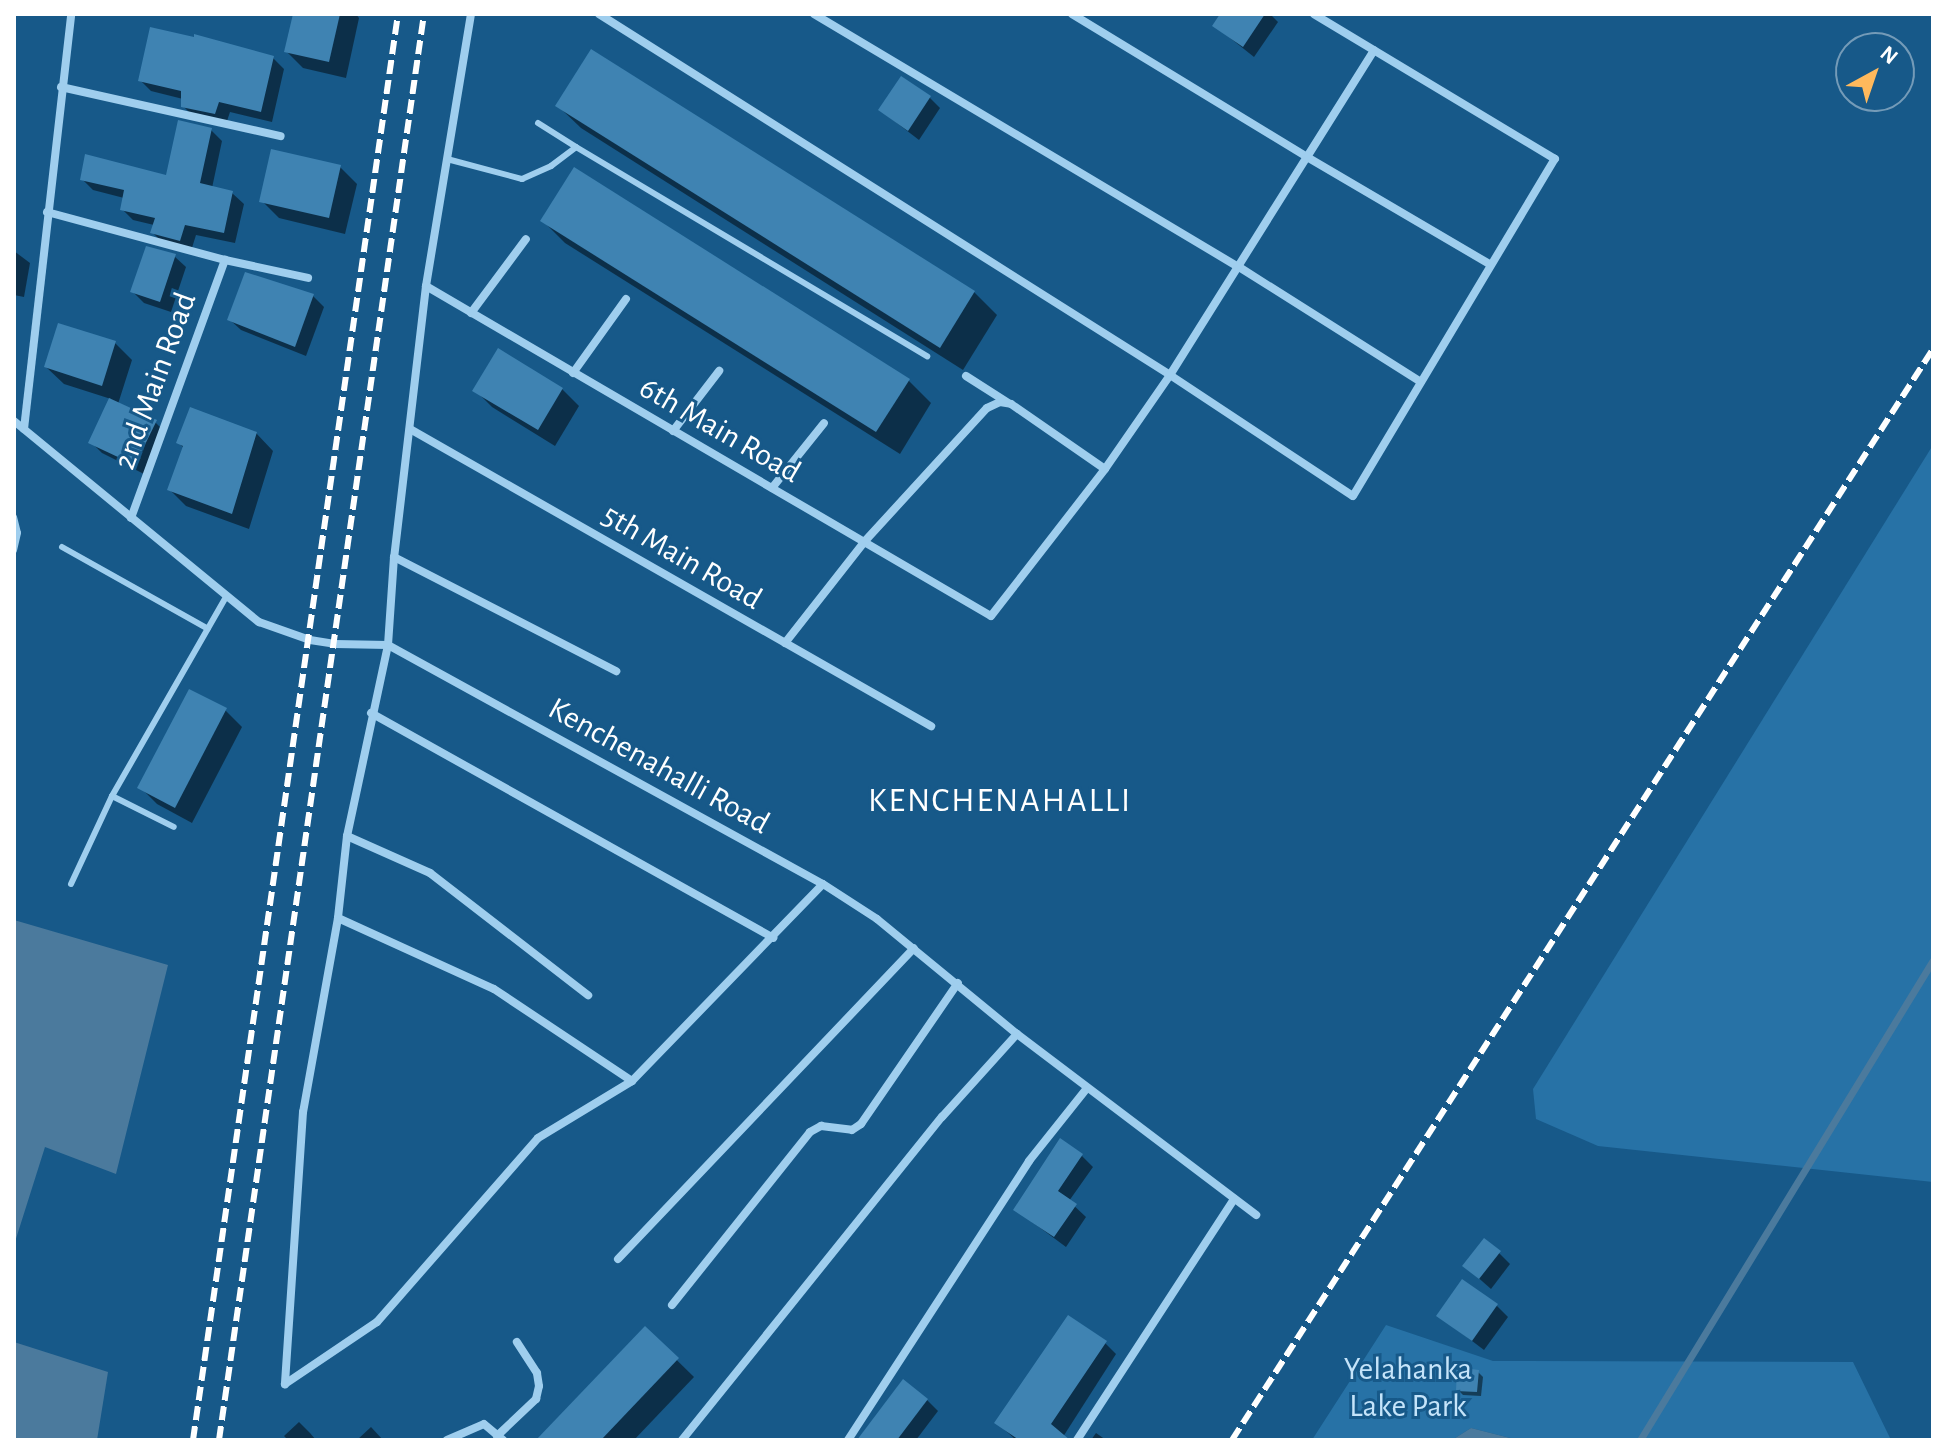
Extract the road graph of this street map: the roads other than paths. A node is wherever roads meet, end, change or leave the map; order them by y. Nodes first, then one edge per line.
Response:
1 (71, 14) edge
2 (471, 14) edge
3 (599, 14) edge
4 (814, 14) edge
5 (1072, 14) edge
6 (1314, 14) edge
7 (1374, 50) junction
8 (61, 87) junction
9 (538, 123) dead end
10 (281, 136) dead end
11 (576, 147) junction
12 (1307, 157) junction
13 (447, 159) junction
14 (47, 212) junction
15 (526, 239) dead end
16 (225, 260) junction
17 (1491, 265) junction
18 (1239, 267) junction
19 (308, 278) dead end
20 (426, 286) junction
21 (626, 299) dead end
22 (471, 313) junction
23 (927, 356) dead end
24 (719, 371) dead end
25 (573, 373) junction
26 (1170, 375) junction
27 (966, 376) dead end
28 (1421, 382) junction
29 (1011, 404) junction
30 (14, 421) edge
31 (824, 423) dead end
32 (24, 429) junction
33 (410, 429) junction
34 (673, 431) junction
35 (1105, 469) junction
36 (772, 488) junction
37 (14, 517) edge
38 (131, 518) junction
39 (865, 541) junction
40 (62, 547) dead end
41 (14, 551) edge
42 (394, 557) junction
43 (226, 597) junction
44 (208, 629) junction
45 (785, 643) junction
46 (388, 645) junction
47 (616, 671) dead end
48 (371, 713) junction
49 (931, 726) dead end
50 (112, 796) junction
51 (174, 827) dead end
52 (347, 836) junction
53 (71, 884) dead end
54 (823, 884) junction
55 (338, 918) junction
56 (773, 938) junction
57 (914, 948) junction
58 (958, 983) junction
59 (588, 995) dead end
60 (1017, 1034) junction
61 (632, 1081) junction
62 (1087, 1088) junction
63 (1234, 1199) junction
64 (1256, 1215) dead end
65 (618, 1259) dead end
66 (672, 1305) dead end
67 (517, 1342) dead end
68 (500, 1438) edge
69 (447, 1440) edge
70 (682, 1440) edge
71 (848, 1440) edge
72 (1077, 1440) edge

1 - 8 street
2 - 13 street
3 - 26 street
4 - 18 street
5 - 12 street
6 - 7 street
7 - 12 street
7 - 17 street
8 - 10 street
8 - 14 street
9 - 11 lane
11 - 13 lane
11 - 23 lane
12 - 17 street
12 - 18 street
13 - 20 street
14 - 16 street
14 - 32 street
15 - 22 street
16 - 19 street
16 - 38 street, 2nd Main Road
17 - 28 street
18 - 26 street
18 - 28 street
20 - 22 street, 6th Main Road
20 - 33 street
21 - 25 street
22 - 25 street, 6th Main Road
24 - 34 street
25 - 34 street, 6th Main Road
26 - 28 street
26 - 35 street
27 - 29 street
29 - 35 street
29 - 39 street
30 - 32 street, Kenchenahalli Road
31 - 36 street
32 - 38 street, Kenchenahalli Road
33 - 42 street
33 - 45 street, 5th Main Road
34 - 36 street, 6th Main Road
35 - 39 street, 6th Main Road
36 - 39 street, 6th Main Road
37 - 41 lane
38 - 43 street, Kenchenahalli Road
39 - 45 street
40 - 44 lane
42 - 46 street
42 - 47 street
43 - 44 lane
43 - 46 street, Kenchenahalli Road
44 - 50 lane
45 - 49 street, 5th Main Road
46 - 48 street
46 - 54 street, Kenchenahalli Road
48 - 52 street
48 - 56 street
50 - 51 lane
50 - 53 lane
52 - 55 street
52 - 59 street
54 - 56 street
54 - 57 street, Kenchenahalli Road
55 - 61 street
55 - 61 street
56 - 61 street
57 - 58 street, Kenchenahalli Road
57 - 65 street
58 - 60 street, Kenchenahalli Road
58 - 66 street
60 - 62 street, Kenchenahalli Road
60 - 70 street
62 - 63 street, Kenchenahalli Road
62 - 71 street
63 - 64 street, Kenchenahalli Road
63 - 72 street
67 - 68 street
68 - 69 street

